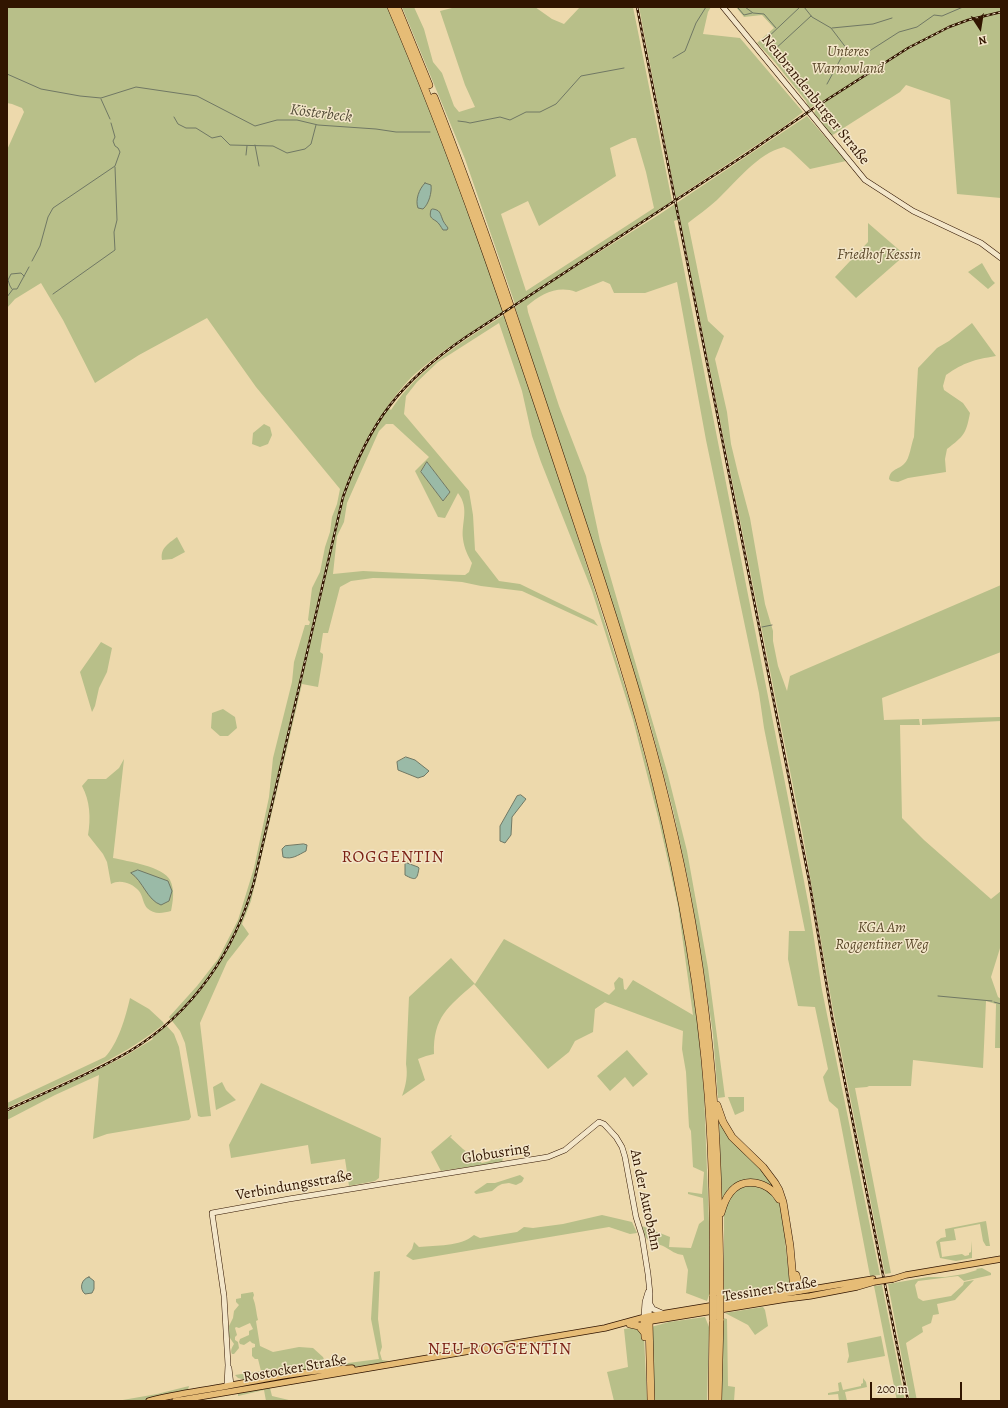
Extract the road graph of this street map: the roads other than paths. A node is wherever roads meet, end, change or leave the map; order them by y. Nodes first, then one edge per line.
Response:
1 (391, 7) edge
2 (398, 7) edge
3 (723, 7) edge
4 (1001, 258) edge
5 (714, 1100) junction
6 (602, 1123) joint
7 (382, 1184) joint
8 (785, 1212) junction
9 (719, 1221) junction
10 (1001, 1259) edge
11 (650, 1290) junction
12 (798, 1294) junction
13 (716, 1295) junction
14 (650, 1304) junction
15 (662, 1314) junction
16 (647, 1319) junction
17 (716, 1319) junction
18 (630, 1324) junction
19 (611, 1326) junction
20 (645, 1334) junction
21 (229, 1389) junction
22 (149, 1401) edge
23 (175, 1401) edge
24 (650, 1401) edge
25 (710, 1401) edge
26 (718, 1401) edge

1 - 13 highway
2 - 5 highway
3 - 4 street, Neubrandenburger Straße
5 - 8 highway
5 - 9 highway
6 - 7 street, Globusring
6 - 11 street, An der Autobahn
7 - 21 street, Verbindungsstraße
8 - 9 highway
8 - 12 highway
9 - 13 highway
10 - 12 main road, Tessiner Straße
11 - 14 street, An der Autobahn
11 - 16 street, An der Autobahn
12 - 15 main road, Tessiner Straße
12 - 16 main road, Tessiner Straße
13 - 17 highway, bridge
14 - 15 street
14 - 16 street, An der Autobahn
15 - 16 main road, Tessiner Straße
16 - 18 main road, Rostocker Straße
16 - 19 main road, Rostocker Straße
16 - 20 highway
16 - 24 highway
17 - 25 highway
17 - 26 highway
18 - 19 main road, Rostocker Straße
18 - 20 highway
19 - 21 main road, Rostocker Straße
20 - 24 highway
21 - 22 main road
21 - 23 main road

